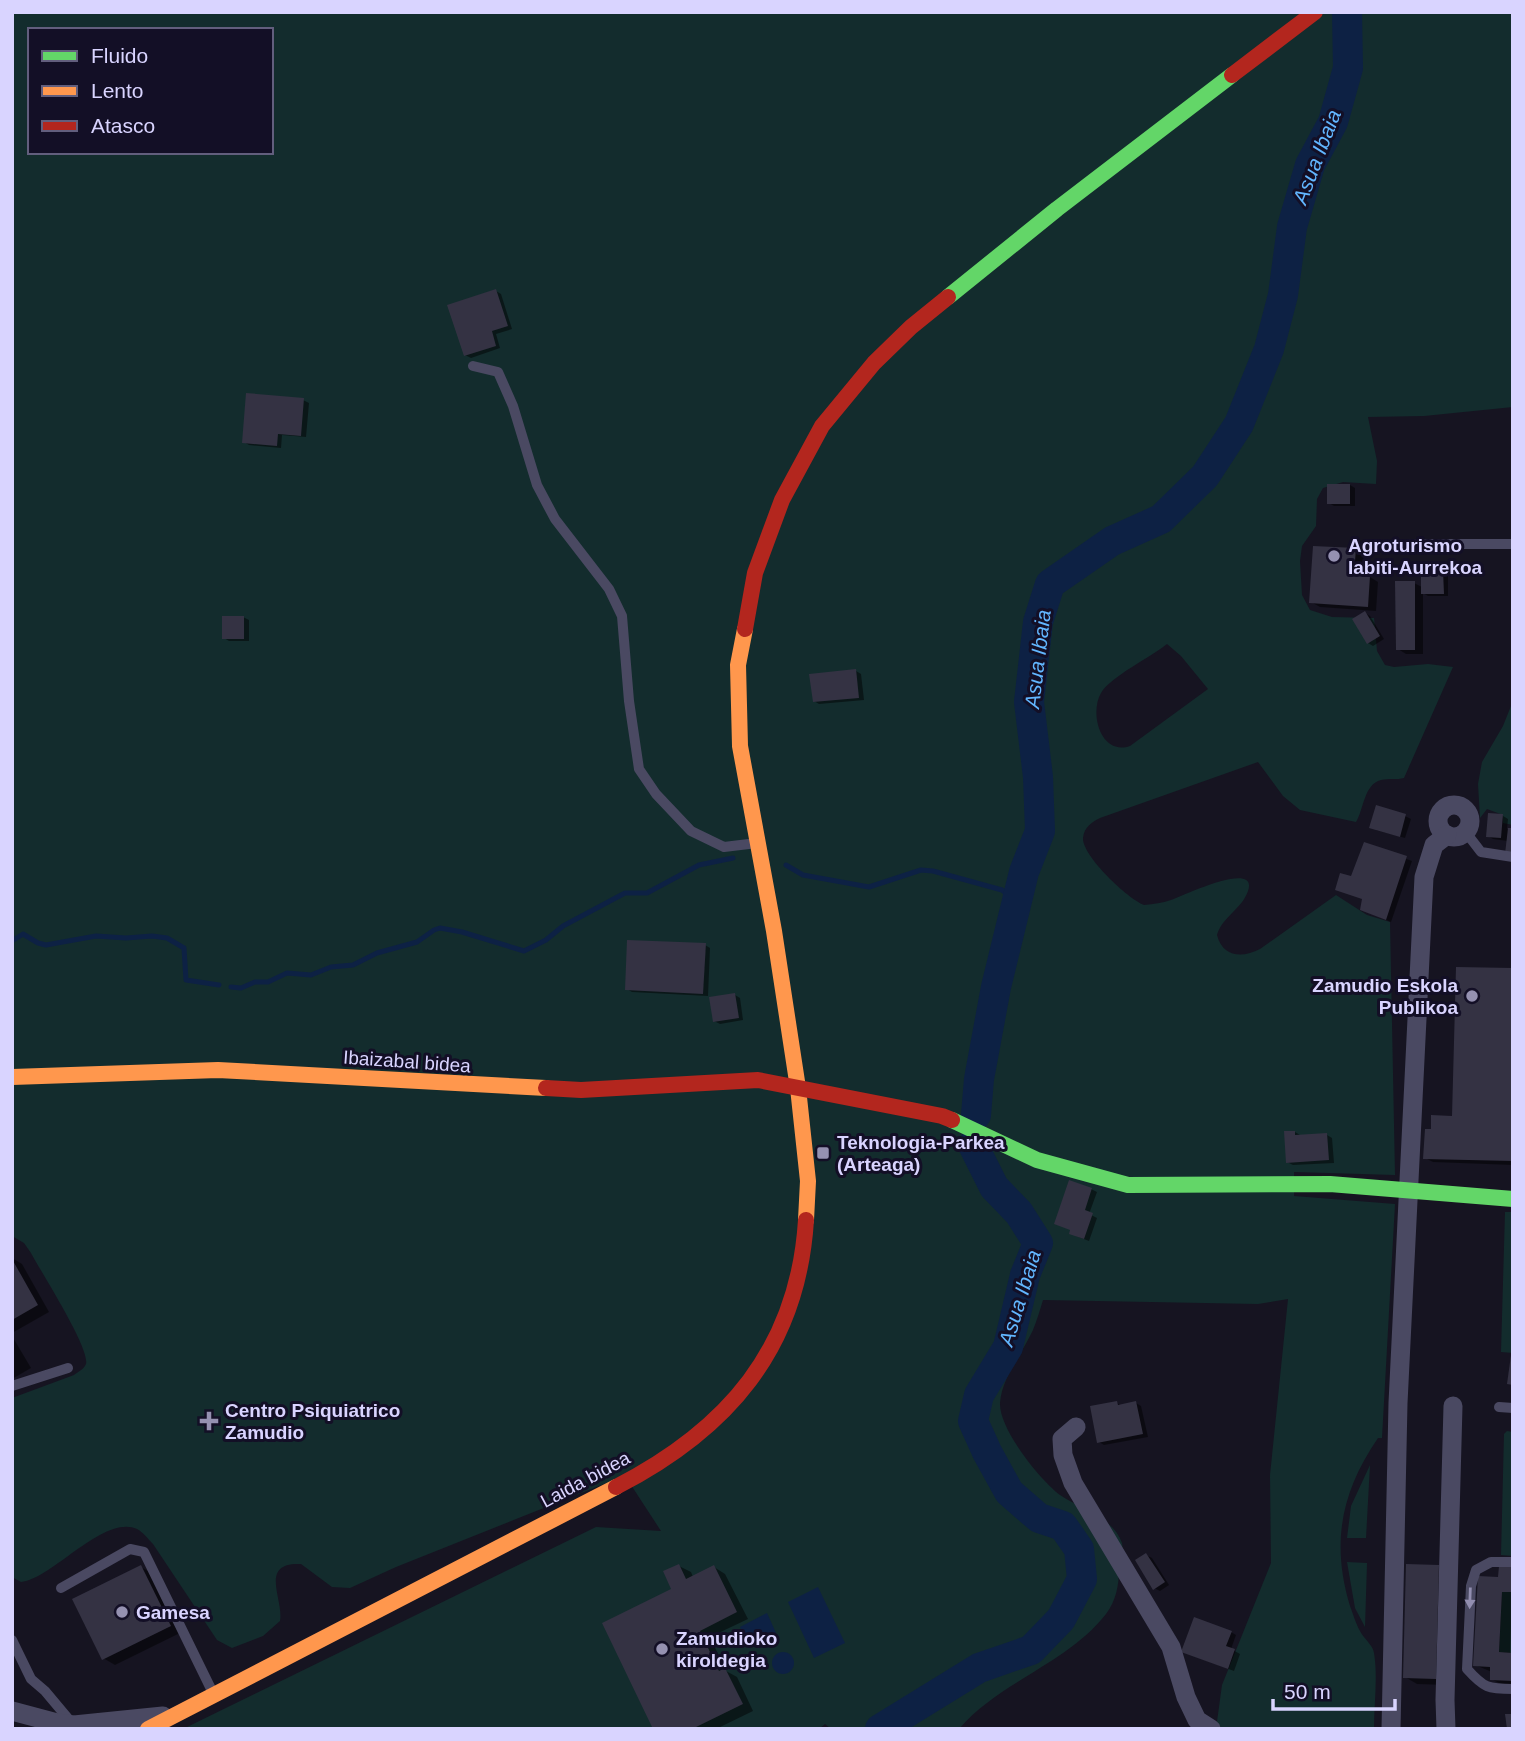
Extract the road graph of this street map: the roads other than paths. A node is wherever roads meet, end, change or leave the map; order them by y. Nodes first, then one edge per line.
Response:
1 (1315, 12) edge
2 (473, 366) dead end
3 (1411, 544) dead end
4 (1513, 544) edge
5 (1447, 835) dead end
6 (1471, 839) dead end
7 (757, 842) junction
8 (1513, 857) edge
9 (12, 1077) edge
10 (798, 1088) junction
11 (1409, 1191) junction
12 (1513, 1199) edge
13 (68, 1368) dead end
14 (12, 1386) edge
15 (1453, 1406) dead end
16 (1499, 1407) dead end
17 (1513, 1408) edge
18 (1076, 1427) dead end
19 (1513, 1562) edge
20 (61, 1588) dead end
21 (12, 1640) edge
22 (1513, 1689) edge
23 (213, 1694) junction
24 (12, 1711) edge
25 (173, 1715) junction
26 (75, 1727) edge
27 (148, 1729) edge
28 (1211, 1729) edge
29 (1391, 1729) edge
30 (1446, 1729) edge

1 - 7 street, Laida bidea
2 - 7 lane
3 - 4 lane
5 - 11 street
6 - 8 lane
7 - 10 street, Laida bidea
9 - 10 street, Ibaizabal bidea
10 - 11 street, Ibaizabal bidea
10 - 23 street, Laida bidea
11 - 12 street, Ibaizabal bidea
11 - 29 street
13 - 14 lane
15 - 30 street
16 - 17 lane
18 - 28 street
19 -> 22 lane
20 - 23 lane
21 - 26 lane
23 - 25 street, Laida bidea
24 - 26 street
25 - 26 street
25 - 27 street, Laida bidea

